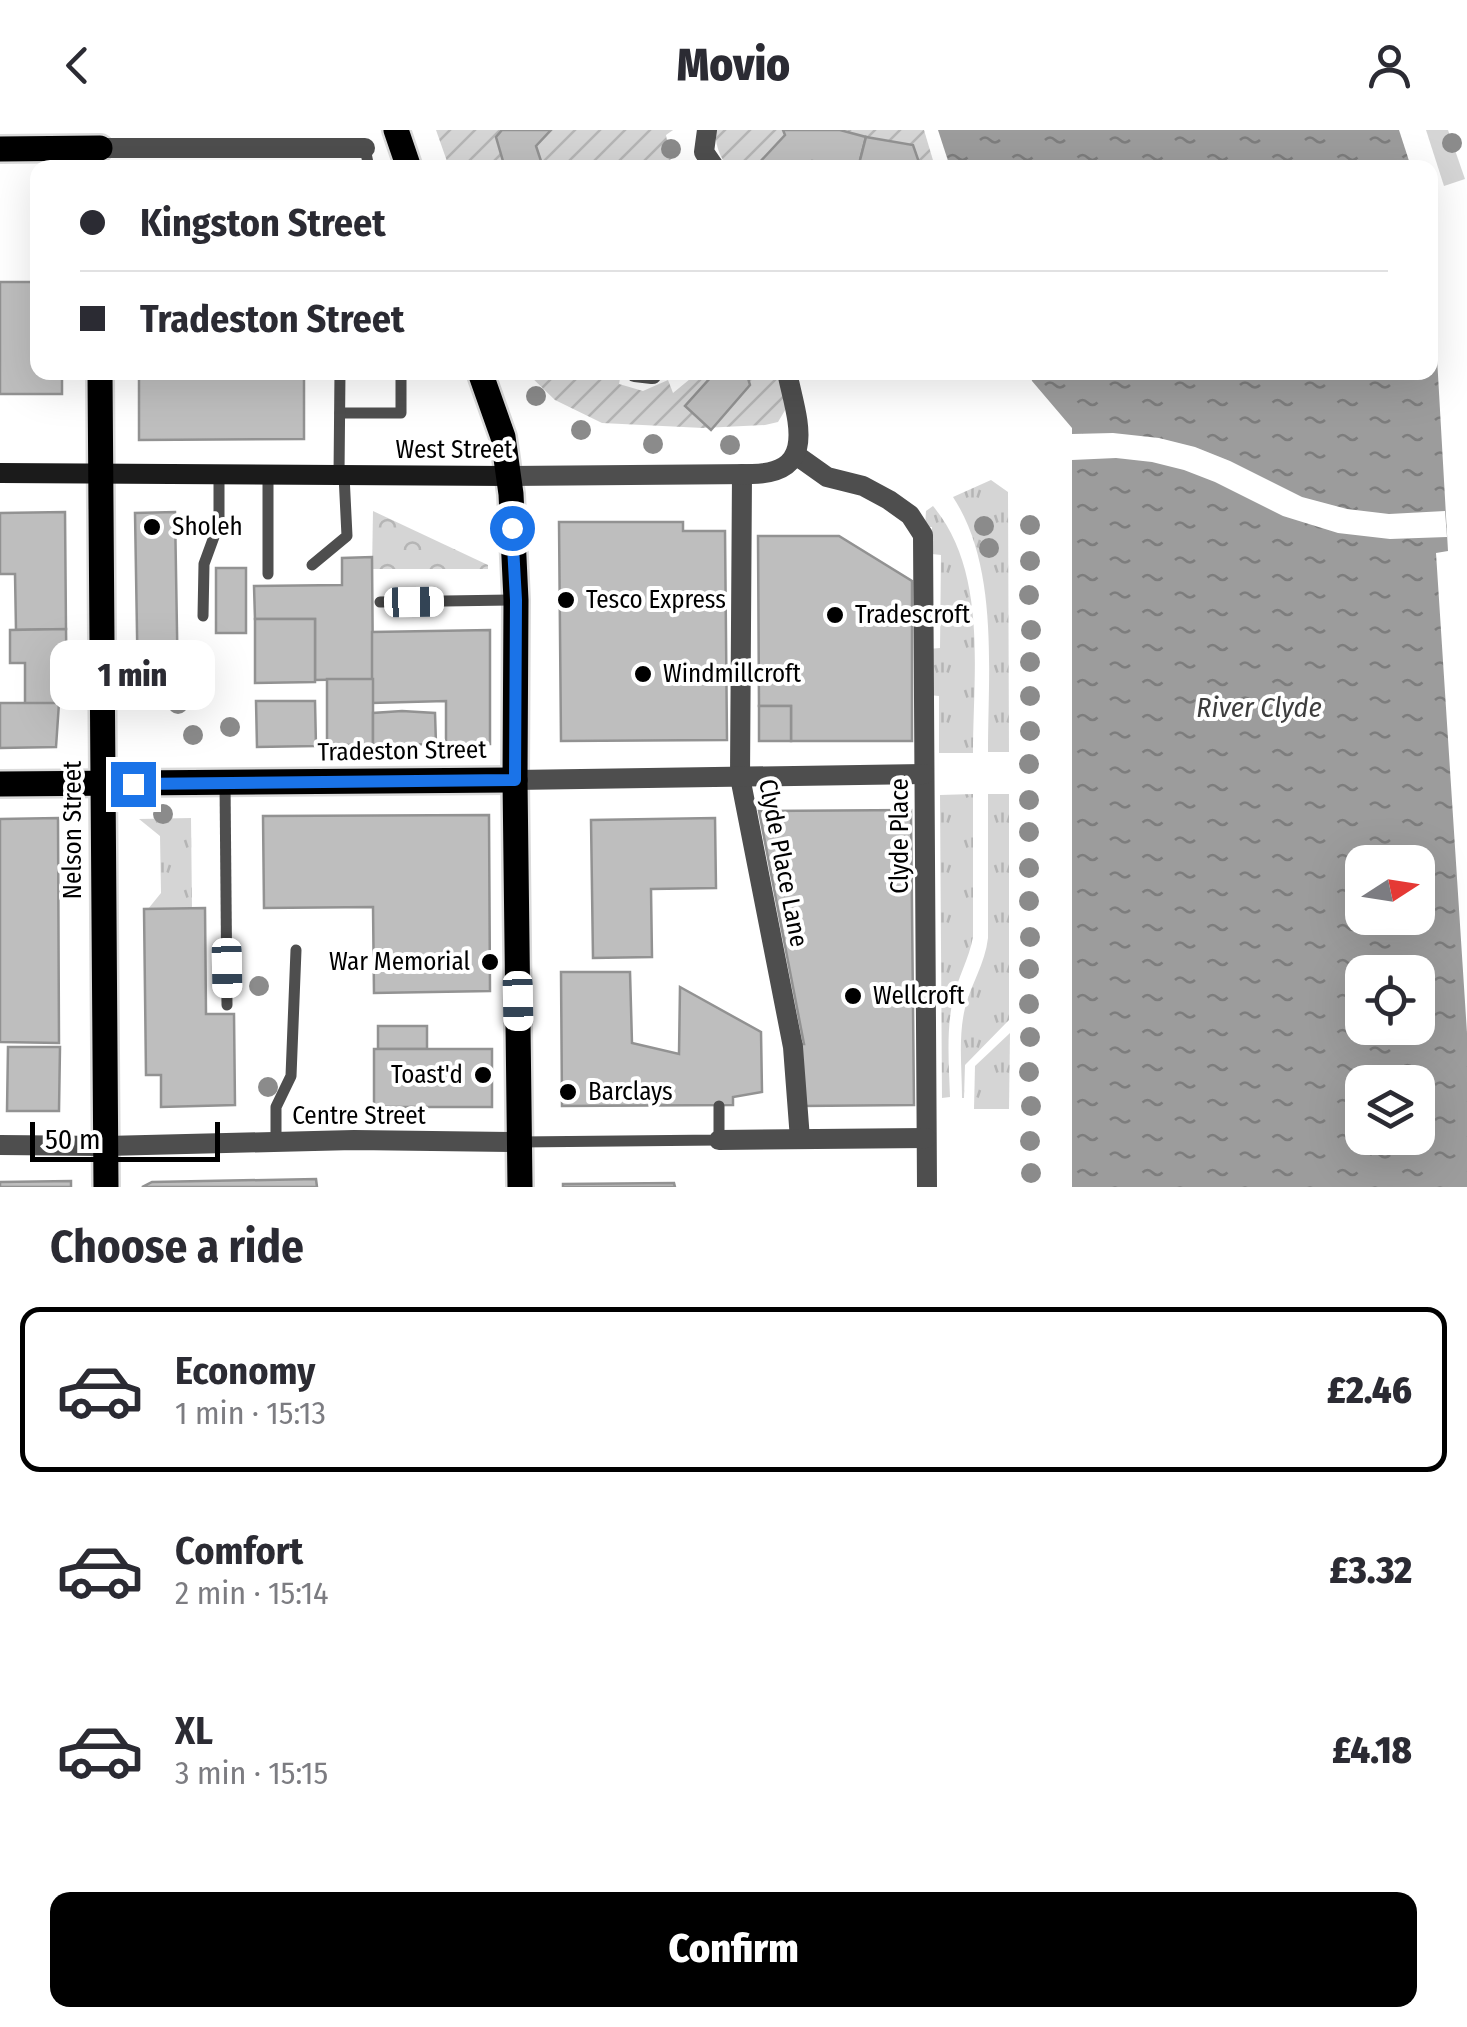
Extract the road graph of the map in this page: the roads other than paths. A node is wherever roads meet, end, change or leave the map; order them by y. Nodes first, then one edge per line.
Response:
1 (396, 130) edge
2 (707, 130) edge
3 (100, 148) edge
4 (0, 149) edge
5 (367, 158) edge
6 (406, 160) edge
7 (710, 160) edge
8 (100, 380) edge
9 (340, 380) edge
10 (401, 380) edge
11 (483, 380) edge
12 (789, 380) edge
13 (340, 414) junction
14 (796, 455) junction
15 (0, 473) edge
16 (100, 473) junction
17 (219, 474) junction
18 (268, 474) junction
19 (342, 474) junction
20 (742, 474) junction
21 (509, 476) junction
22 (312, 564) dead end
23 (268, 574) dead end
24 (516, 600) junction
25 (380, 602) dead end
26 (204, 616) dead end
27 (924, 774) junction
28 (740, 777) junction
29 (515, 780) junction
30 (225, 782) junction
31 (0, 784) edge
32 (103, 784) junction
33 (296, 950) dead end
34 (227, 1005) dead end
35 (719, 1106) dead end
36 (800, 1138) junction
37 (926, 1138) junction
38 (719, 1140) junction
39 (276, 1142) junction
40 (519, 1142) junction
41 (0, 1146) edge
42 (106, 1146) junction
43 (106, 1187) edge
44 (520, 1187) edge
45 (927, 1187) edge

1 - 6 main road
2 - 7 street
3 - 4 main road
3 - 5 street
8 - 16 main road, Nelson Street
9 - 13 lane
10 - 13 lane
11 - 21 main road
12 - 14 street
13 - 19 lane
14 - 20 street, West Street
14 - 27 street, Clyde Place
15 - 16 street, West Street
16 - 17 street, West Street
16 - 32 main road, Nelson Street
17 - 18 street, West Street
17 - 26 lane
18 - 19 street, West Street
18 - 23 lane
19 - 21 street, West Street
19 - 22 lane
20 - 21 street, West Street
20 - 28 street, Clyde Place Lane
21 - 24 main road
24 - 25 lane
24 - 29 main road
27 - 28 street, Tradeston Street
27 - 37 street, Clyde Place
28 - 29 street, Tradeston Street
28 - 36 street, Clyde Place Lane
29 - 30 main road, Tradeston Street
29 - 40 main road
30 - 32 main road, Tradeston Street
30 - 34 lane
31 - 32 main road, Tradeston Street
32 - 42 main road, Nelson Street
33 - 39 lane
35 - 38 lane
36 - 37 street, Centre Street
36 - 38 street, Centre Street
37 - 45 street, Clyde Place
38 - 40 lane, Centre Street
39 - 40 street, Centre Street
39 - 42 street, Centre Street
40 - 44 main road
41 - 42 street, Centre Street
42 - 43 main road, Nelson Street

